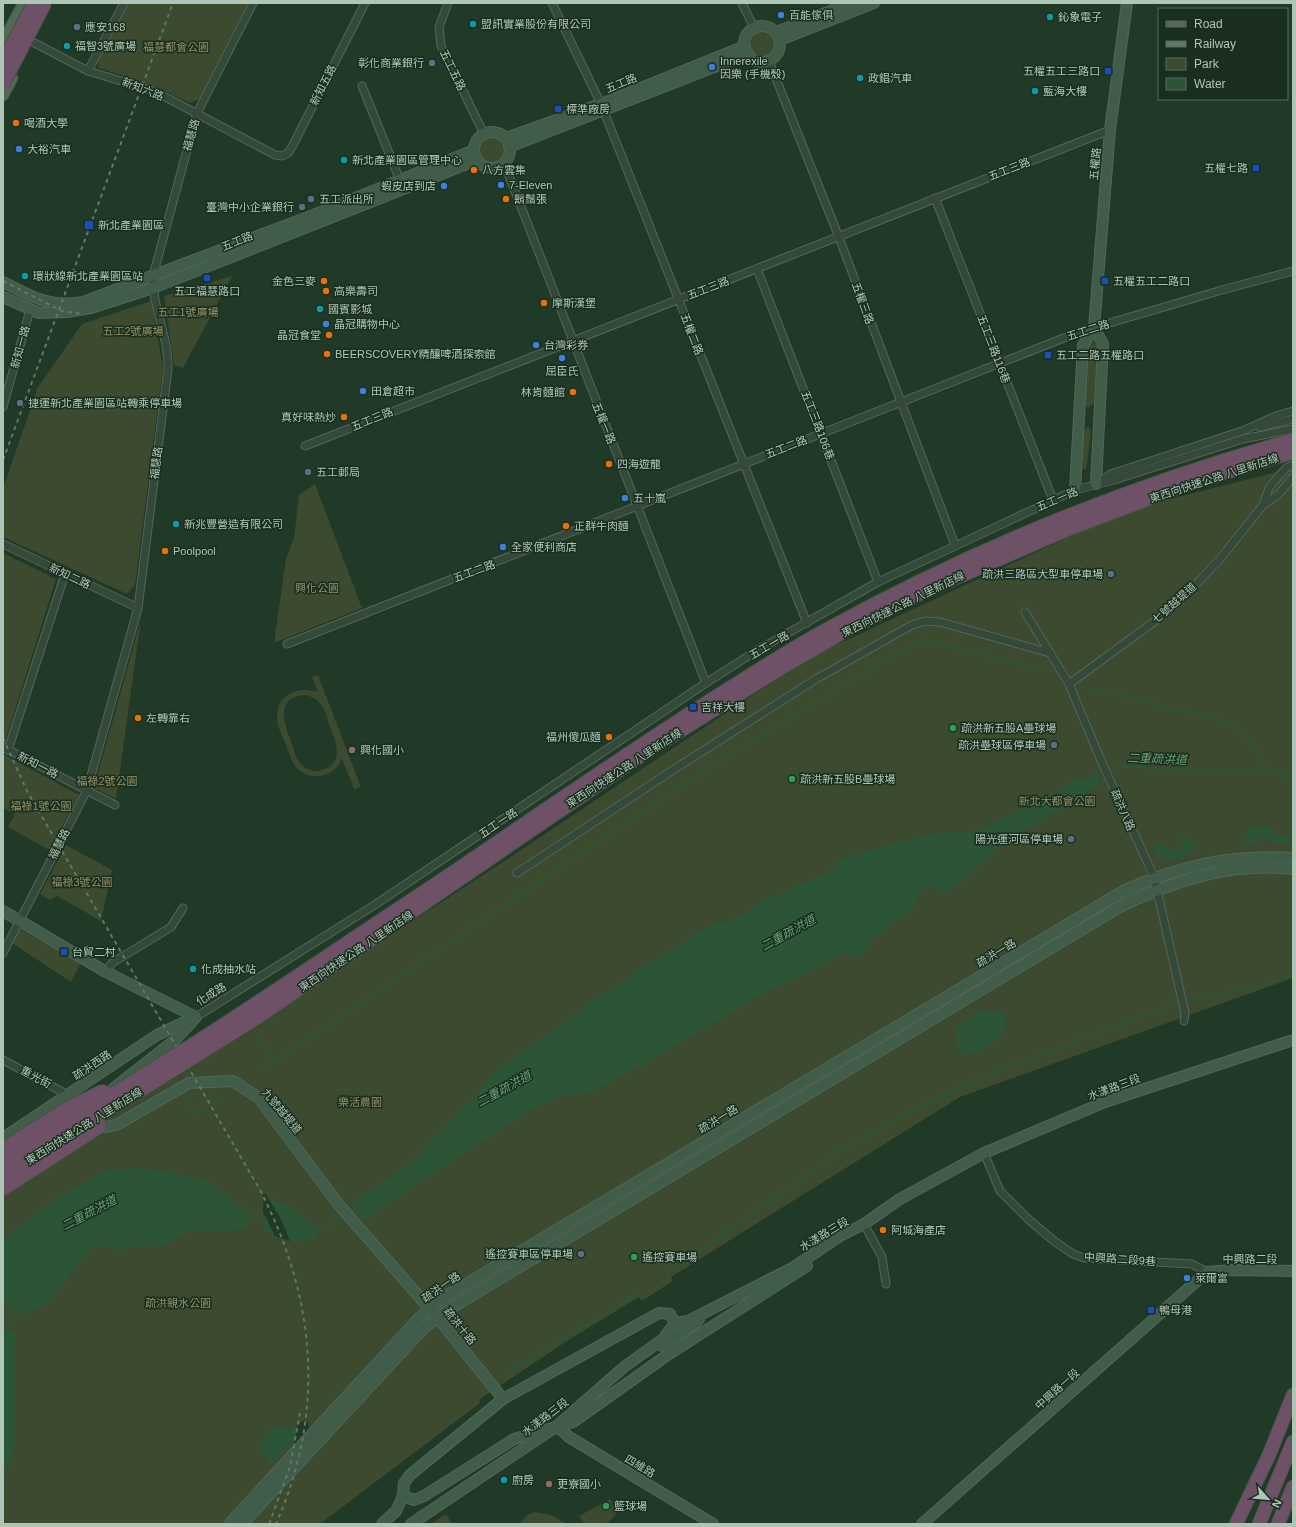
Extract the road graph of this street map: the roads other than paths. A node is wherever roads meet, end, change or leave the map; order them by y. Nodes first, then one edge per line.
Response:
1 (24, 3) edge
2 (34, 3) edge
3 (39, 3) edge
4 (45, 3) edge
5 (51, 3) edge
6 (124, 3) edge
7 (253, 3) edge
8 (365, 3) edge
9 (448, 3) edge
10 (552, 3) edge
11 (742, 3) edge
12 (850, 3) edge
13 (874, 3) edge
14 (1127, 3) edge
15 (6, 27) edge
16 (754, 28) junction
17 (778, 36) junction
18 (26, 38) junction
19 (3, 42) edge
20 (746, 50) junction
21 (769, 61) junction
22 (3, 62) edge
23 (88, 71) junction
24 (3, 72) edge
25 (3, 84) edge
26 (362, 86) dead end
27 (3, 95) edge
28 (602, 108) junction
29 (197, 113) junction
30 (1110, 130) junction
31 (484, 134) junction
32 (507, 143) junction
33 (275, 155) joint
34 (476, 155) junction
35 (504, 163) junction
36 (402, 184) junction
37 (935, 198) junction
38 (838, 235) junction
39 (757, 269) junction
40 (1293, 272) edge
41 (153, 276) junction
42 (3, 282) edge
43 (152, 288) junction
44 (3, 297) edge
45 (678, 299) junction
46 (30, 310) junction
47 (1094, 328) junction
48 (571, 340) junction
49 (1000, 364) junction
50 (901, 402) junction
51 (3, 407) edge
52 (1293, 411) edge
53 (1293, 419) edge
54 (1293, 429) edge
55 (1242, 431) junction
56 (822, 433) junction
57 (1293, 440) edge
58 (305, 446) dead end
59 (1293, 452) edge
60 (743, 464) junction
61 (1293, 465) edge
62 (1293, 476) edge
63 (1096, 484) junction
64 (1075, 490) junction
65 (1053, 500) junction
66 (1263, 505) junction
67 (637, 506) junction
68 (3, 544) edge
69 (955, 545) junction
70 (65, 574) junction
71 (878, 582) junction
72 (138, 608) junction
73 (1025, 612) dead end
74 (807, 623) junction
75 (287, 644) dead end
76 (1050, 653) junction
77 (706, 683) junction
78 (1069, 684) junction
79 (6, 749) edge
80 (87, 790) junction
81 (115, 805) dead end
82 (464, 846) joint
83 (1293, 858) edge
84 (1293, 869) edge
85 (517, 873) dead end
86 (1154, 877) junction
87 (1156, 890) junction
88 (183, 908) dead end
89 (418, 909) junction
90 (3, 911) edge
91 (20, 921) junction
92 (3, 953) edge
93 (106, 972) junction
94 (196, 1017) junction
95 (1184, 1021) dead end
96 (1293, 1040) edge
97 (3, 1060) edge
98 (164, 1062) junction
99 (68, 1095) junction
100 (3, 1138) edge
101 (3, 1149) edge
102 (984, 1153) junction
103 (3, 1162) edge
104 (3, 1176) edge
105 (3, 1190) edge
106 (864, 1224) junction
107 (364, 1234) joint
108 (1293, 1271) edge
109 (1207, 1272) junction
110 (886, 1284) dead end
111 (430, 1309) junction
112 (705, 1311) junction
113 (437, 1317) junction
114 (675, 1323) junction
115 (647, 1351) junction
116 (1293, 1396) edge
117 (503, 1398) junction
118 (557, 1426) junction
119 (1293, 1442) edge
120 (1293, 1487) edge
121 (403, 1496) junction
122 (229, 1524) edge
123 (242, 1524) edge
124 (382, 1524) edge
125 (411, 1524) edge
126 (713, 1524) edge
127 (922, 1524) edge
128 (1236, 1524) edge
129 (1259, 1524) edge
130 (1278, 1524) edge

1 - 15 main road
2 - 22 highway, bridge
3 - 18 main road
4 - 25 highway, bridge
5 - 18 main road
6 - 23 street
7 - 29 street, 福慧路
8 - 33 street, 新知五路
9 - 31 street, 五工五路
10 - 28 street, 五權二路
11 - 16 street
12 - 17 street
13 - 17 street
14 - 30 street, 五權路
15 - 18 street, 新知六路
15 - 19 main road
16 - 17 street
16 - 20 street
17 - 21 street
18 - 23 street, 新知六路
18 - 24 main road
18 - 27 main road
20 - 21 street
20 - 28 street, 五工路
21 - 38 street, 五權三路
23 - 29 street, 新知六路
26 - 36 street
28 - 32 street, 五工路
28 - 45 street, 五權二路
29 - 33 street, 新知六路
29 - 41 street, 福慧路
30 - 37 street, 五工三路
30 - 47 street, 五權路
31 - 32 street
31 - 34 street
32 - 35 street
34 - 35 street
34 - 36 street, 五工路
35 - 48 street, 五權一路
36 - 41 street, 五工路
36 - 43 street, 五工路
37 - 38 street, 五工三路
37 - 49 street, 五工三路116巷
38 - 39 street, 五工三路
38 - 50 street, 五權三路
39 - 45 street, 五工三路
39 - 56 street, 五工三路106巷
40 - 47 street, 五工二路
41 - 42 street, 五工路
41 - 43 street, 福慧路
43 - 46 street, 五工路
43 - 72 street, 福慧路
44 - 46 street, 五工路
45 - 48 street, 五工三路
45 - 60 street, 五權二路
46 - 51 street, 新知一路
47 - 49 street, 五工二路
47 - 63 street
47 - 64 street, 五權路
48 - 58 street, 五工三路
48 - 67 street, 五權一路
49 - 50 street, 五工二路
49 - 65 street, 五工三路116巷
50 - 56 street, 五工二路
50 - 69 street, 五權三路
52 - 55 street, 五工一路
53 - 55 street
54 - 63 street, 五工一路
55 - 63 street, 五工一路
56 - 60 street, 五工二路
56 - 71 street, 五工三路106巷
57 - 98 highway, 東西向快速公路 八里新店線, bridge
59 - 89 highway, 東西向快速公路 八里新店線, bridge
60 - 67 street, 五工二路
60 - 74 street, 五權二路
61 - 66 street, 七號越堤道
62 - 66 street, 七號越堤道
63 - 64 street, 五工一路
64 - 65 street, 五工一路
65 - 69 street, 五工一路
66 - 78 street, 七號越堤道
67 - 75 street, 五工二路
67 - 77 street, 五權一路
68 - 70 street, 新知二路
69 - 71 street, 五工一路
70 - 72 street, 新知二路
70 - 79 street
71 - 74 street, 五工一路
72 - 80 street, 福慧路
73 - 76 street, 疏洪八路
74 - 77 street, 五工一路
76 - 78 street, 疏洪八路
76 - 85 street
77 - 82 street, 五工一路
78 - 86 street, 疏洪八路
79 - 80 street, 新知一路
80 - 81 street, 新知一路
80 - 91 street, 福慧路
82 - 94 street, 化成路
83 - 86 street, 疏洪一路
84 - 87 street, 疏洪一路
86 - 87 street, 疏洪八路
86 - 111 street, 疏洪一路
87 - 95 street, 疏洪八路
87 - 113 street, 疏洪一路
88 - 93 street
89 - 104 highway, 東西向快速公路 八里新店線, bridge
89 - 105 highway, bridge
90 - 91 street, 化成路
91 - 92 street, 福慧路
91 - 93 street, 化成路
93 - 94 street, 化成路
94 - 99 street, 疏洪西路
94 - 107 street, 九號越堤道
96 - 102 street, 水漾路三段
97 - 99 street, 重光街
98 - 101 highway, bridge
98 - 103 highway, 東西向快速公路 八里新店線, bridge
99 - 100 street, 疏洪西路
102 - 106 street, 水漾路三段
102 - 109 street, 中興路二段9巷
106 - 110 street
106 - 112 street, 水漾路三段
106 - 118 street
107 - 111 street, 疏洪十路
108 - 109 street, 中興路二段
109 - 127 street, 中興路一段
111 - 113 street, 疏洪十路
111 - 122 street, 疏洪一路
112 - 114 street, 水漾路三段
112 - 115 street
113 - 117 street, 疏洪十路
113 - 123 street, 疏洪一路
114 - 115 street, 水漾路三段
114 - 117 street
115 - 118 street, 水漾路三段
116 - 128 highway
117 - 121 street
118 - 121 street
118 - 125 street, 水漾路三段
118 - 126 street, 四維路
119 - 129 highway
120 - 130 highway
121 - 124 street

